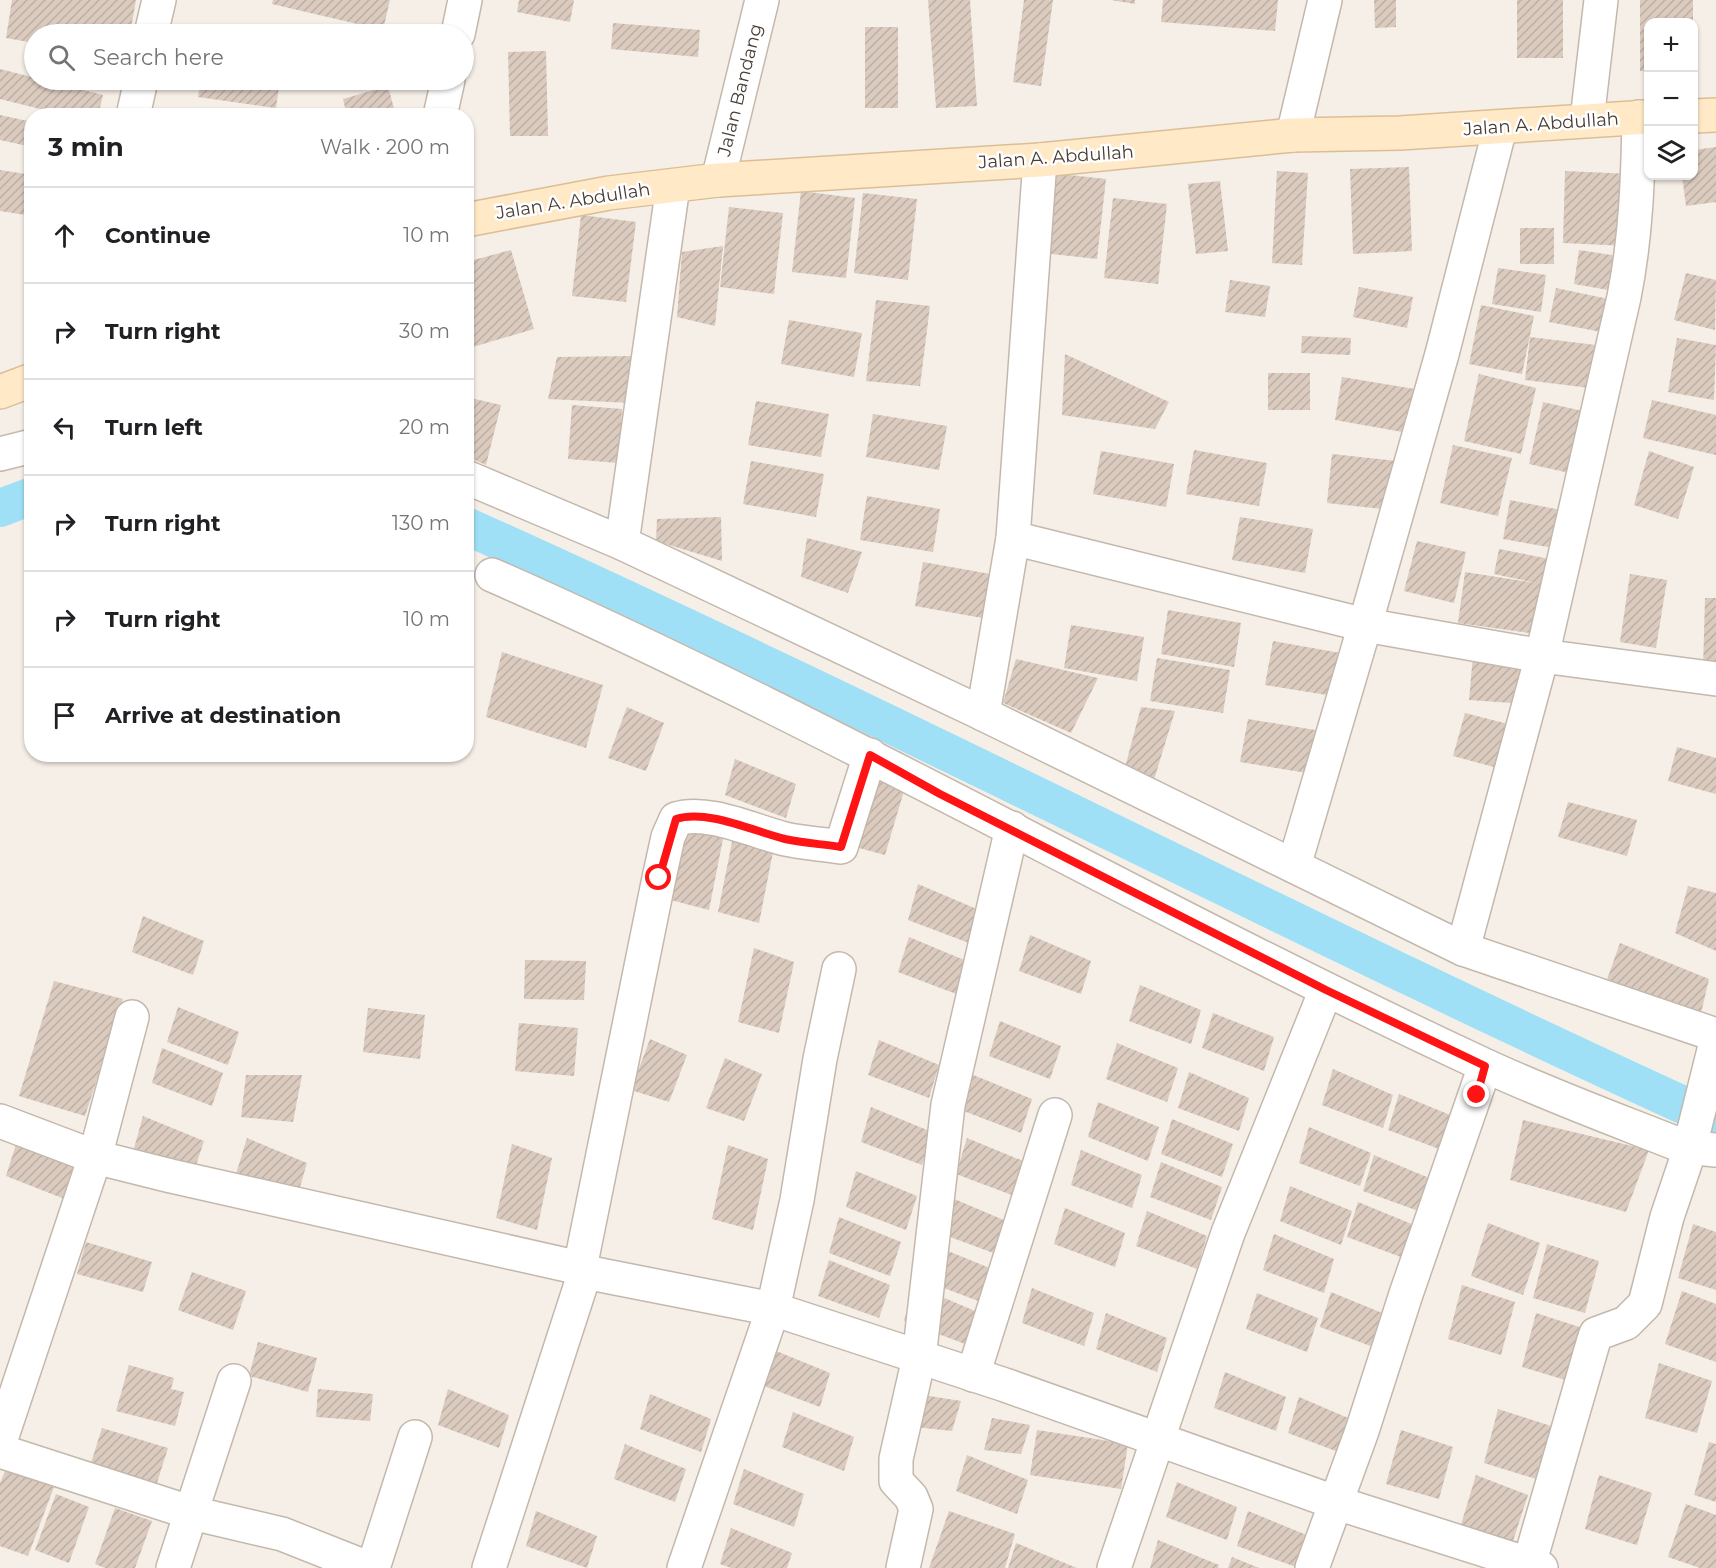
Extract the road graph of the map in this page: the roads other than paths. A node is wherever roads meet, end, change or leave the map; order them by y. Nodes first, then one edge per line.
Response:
1 (159, 0) edge
2 (465, 0) edge
3 (762, 0) edge
4 (1325, 0) edge
5 (1601, 0) edge
6 (153, 24) edge
7 (460, 24) edge
8 (139, 90) edge
9 (446, 90) edge
10 (135, 108) edge
11 (442, 108) edge
12 (1716, 115) edge
13 (1698, 116) edge
14 (1644, 117) edge
15 (1587, 120) junction
16 (1500, 128) junction
17 (1293, 135) junction
18 (1040, 160) junction
19 (717, 180) junction
20 (673, 186) junction
21 (474, 218) edge
22 (24, 383) edge
23 (0, 392) edge
24 (24, 448) edge
25 (0, 454) edge
26 (474, 480) edge
27 (1013, 538) junction
28 (622, 543) junction
29 (492, 575) dead end
30 (1365, 624) junction
31 (1542, 656) junction
32 (1716, 679) edge
33 (983, 714) junction
34 (870, 755) junction
35 (1012, 828) junction
36 (1294, 866) junction
37 (1463, 949) junction
38 (839, 969) dead end
39 (1326, 990) junction
40 (132, 1017) dead end
41 (1715, 1044) edge
42 (1485, 1066) junction
43 (1055, 1115) dead end
44 (0, 1121) edge
45 (1696, 1144) edge
46 (95, 1157) junction
47 (582, 1270) junction
48 (773, 1309) junction
49 (919, 1358) junction
50 (973, 1375) junction
51 (234, 1381) dead end
52 (415, 1437) dead end
53 (1159, 1439) junction
54 (0, 1442) edge
55 (0, 1451) edge
56 (1337, 1503) junction
57 (192, 1512) junction
58 (1533, 1567) edge
59 (173, 1568) edge
60 (368, 1568) edge
61 (374, 1568) edge
62 (489, 1568) edge
63 (684, 1568) edge
64 (903, 1568) edge
65 (1114, 1568) edge
66 (1312, 1568) edge

1 - 6 street
2 - 7 street
3 - 19 street, Jalan Bandang
4 - 17 street
5 - 15 street
8 - 10 street
9 - 11 street
12 - 13 street
14 - 15 street, Jalan A. Abdullah
14 - 31 street
15 - 16 street, Jalan A. Abdullah
16 - 17 street, Jalan A. Abdullah
16 - 30 street
17 - 18 street, Jalan A. Abdullah
18 - 19 street, Jalan A. Abdullah
18 - 27 street
19 - 20 street, Jalan A. Abdullah
20 - 21 street, Jalan A. Abdullah
20 - 28 street
22 - 23 street
24 - 25 street
26 - 28 street
27 - 30 street
27 - 33 street
28 - 33 street
29 - 34 street
30 - 31 street
30 - 36 street
31 - 32 street
31 - 37 street
33 - 36 street
34 - 35 street
34 - 47 street
35 - 39 street
35 - 49 street
36 - 37 street
37 - 41 street
38 - 48 street
39 - 42 street
39 - 53 street
40 - 46 street
41 - 45 street
42 - 45 street
42 - 56 street
43 - 50 street
44 - 46 street
45 - 58 street
46 - 47 street
46 - 54 street
47 - 48 street
47 - 62 street
48 - 49 street
48 - 63 street
49 - 50 street
49 - 64 street
50 - 53 street
51 - 57 street
52 - 61 street
53 - 56 street
53 - 65 street
55 - 57 street
56 - 58 street
56 - 66 street
57 - 59 street
57 - 60 street

